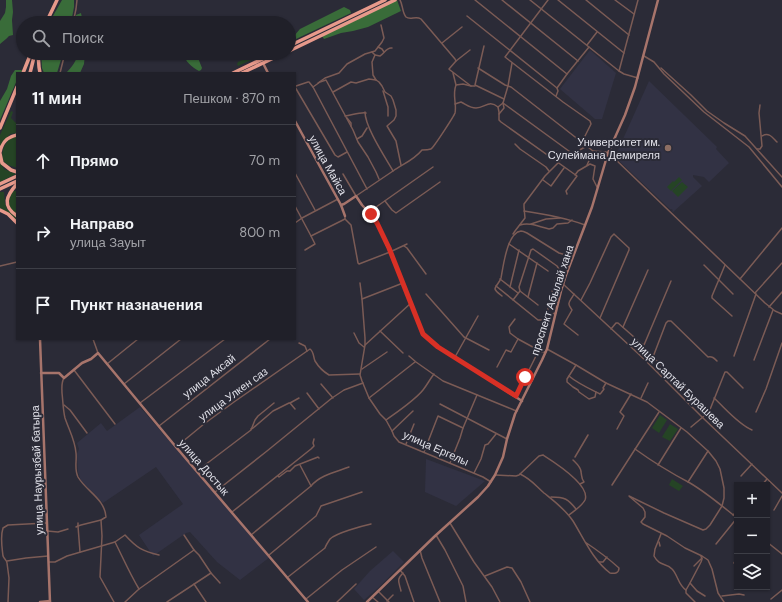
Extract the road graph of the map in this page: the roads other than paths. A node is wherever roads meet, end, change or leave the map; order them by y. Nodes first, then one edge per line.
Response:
1 (58, 0) edge
2 (77, 0) edge
3 (385, 0) edge
4 (395, 0) edge
5 (400, 0) edge
6 (475, 0) edge
7 (502, 0) edge
8 (530, 0) edge
9 (548, 0) edge
10 (558, 0) edge
11 (586, 0) edge
12 (614, 0) edge
13 (638, 0) edge
14 (658, 0) edge
15 (542, 9) junction
16 (634, 14) junction
17 (50, 16) edge
18 (74, 16) edge
19 (467, 16) dead end
20 (531, 24) junction
21 (381, 25) dead end
22 (462, 27) dead end
23 (597, 32) junction
24 (629, 35) junction
25 (520, 37) junction
26 (296, 43) edge
27 (442, 43) junction
28 (484, 46) dead end
29 (588, 46) junction
30 (378, 47) junction
31 (296, 48) edge
32 (392, 48) dead end
33 (470, 50) dead end
34 (509, 51) junction
35 (372, 52) junction
36 (384, 52) junction
37 (624, 53) junction
38 (375, 55) junction
39 (644, 56) junction
40 (29, 60) edge
41 (33, 60) edge
42 (38, 60) edge
43 (63, 60) edge
44 (260, 60) edge
45 (269, 60) edge
46 (456, 61) junction
47 (578, 61) junction
48 (263, 63) junction
49 (512, 63) junction
50 (659, 67) junction
51 (478, 68) junction
52 (619, 71) junction
53 (23, 72) edge
54 (30, 72) edge
55 (40, 72) edge
56 (60, 72) edge
57 (235, 72) edge
58 (244, 72) edge
59 (267, 72) edge
60 (453, 72) junction
61 (567, 74) junction
62 (638, 78) junction
63 (376, 80) junction
64 (475, 84) junction
65 (316, 85) junction
66 (456, 85) junction
67 (296, 86) edge
68 (471, 86) junction
69 (508, 86) junction
70 (313, 87) junction
71 (557, 88) junction
72 (16, 89) edge
73 (296, 89) edge
74 (383, 89) junction
75 (332, 92) junction
76 (556, 96) junction
77 (504, 99) junction
78 (503, 103) junction
79 (455, 104) junction
80 (760, 105) dead end
81 (498, 107) junction
82 (507, 109) junction
83 (499, 114) junction
84 (346, 116) junction
85 (388, 116) dead end
86 (296, 124) edge
87 (720, 124) junction
88 (729, 127) junction
89 (0, 128) edge
90 (367, 128) dead end
91 (16, 135) edge
92 (762, 137) junction
93 (356, 140) junction
94 (582, 142) junction
95 (777, 142) dead end
96 (515, 144) dead end
97 (746, 145) junction
98 (587, 146) junction
99 (755, 147) junction
100 (757, 149) junction
101 (593, 151) junction
102 (347, 152) junction
103 (0, 153) edge
104 (608, 153) junction
105 (573, 154) junction
106 (557, 162) junction
107 (589, 163) junction
108 (401, 165) junction
109 (433, 167) dead end
110 (564, 168) junction
111 (393, 171) junction
112 (549, 171) junction
113 (16, 172) edge
114 (343, 174) dead end
115 (296, 175) edge
116 (575, 175) junction
117 (16, 176) edge
118 (782, 177) edge
119 (542, 179) junction
120 (379, 180) junction
121 (16, 181) edge
122 (440, 182) dead end
123 (0, 184) edge
124 (16, 185) edge
125 (597, 187) junction
126 (782, 187) edge
127 (0, 189) edge
128 (367, 189) junction
129 (567, 194) dead end
130 (356, 196) junction
131 (338, 199) junction
132 (385, 201) junction
133 (341, 205) junction
134 (296, 208) edge
135 (0, 210) edge
136 (315, 211) junction
137 (524, 211) junction
138 (369, 212) junction
139 (542, 214) junction
140 (16, 215) edge
141 (345, 217) junction
142 (302, 218) junction
143 (548, 218) junction
144 (561, 218) junction
145 (572, 220) junction
146 (16, 222) edge
147 (296, 222) edge
148 (531, 224) junction
149 (585, 225) junction
150 (518, 226) junction
151 (782, 228) edge
152 (312, 236) junction
153 (513, 236) junction
154 (407, 244) dead end
155 (509, 244) junction
156 (403, 246) junction
157 (305, 250) dead end
158 (519, 250) junction
159 (390, 252) junction
160 (528, 257) junction
161 (573, 257) junction
162 (16, 262) edge
163 (537, 263) junction
164 (782, 263) edge
165 (704, 265) dead end
166 (725, 265) junction
167 (0, 266) edge
168 (648, 270) dead end
169 (548, 271) dead end
170 (426, 274) dead end
171 (500, 279) junction
172 (740, 279) junction
173 (719, 280) junction
174 (671, 281) dead end
175 (360, 283) dead end
176 (402, 283) junction
177 (564, 284) junction
178 (496, 286) junction
179 (510, 286) junction
180 (519, 292) junction
181 (782, 292) edge
182 (574, 293) junction
183 (426, 294) dead end
184 (733, 294) dead end
185 (756, 294) junction
186 (502, 296) dead end
187 (528, 297) junction
188 (362, 299) junction
189 (513, 300) junction
190 (581, 300) junction
191 (411, 303) junction
192 (538, 305) dead end
193 (769, 307) junction
194 (773, 310) junction
195 (556, 313) junction
196 (782, 314) edge
197 (478, 316) dead end
198 (732, 316) dead end
199 (546, 317) junction
200 (600, 318) junction
201 (514, 320) dead end
202 (623, 327) junction
203 (611, 329) junction
204 (380, 331) junction
205 (354, 333) dead end
206 (578, 336) dead end
207 (465, 338) junction
208 (518, 339) junction
209 (40, 340) edge
210 (93, 340) edge
211 (137, 340) edge
212 (180, 340) edge
213 (224, 340) edge
214 (269, 340) edge
215 (299, 343) dead end
216 (782, 343) edge
217 (364, 346) junction
218 (489, 350) dead end
219 (539, 350) junction
220 (307, 351) junction
221 (546, 351) junction
222 (387, 352) dead end
223 (98, 353) junction
224 (403, 353) dead end
225 (409, 356) dead end
226 (734, 356) dead end
227 (455, 357) junction
228 (653, 357) junction
229 (644, 360) junction
230 (754, 360) dead end
231 (717, 361) dead end
232 (416, 362) junction
233 (107, 364) junction
234 (576, 365) junction
235 (497, 367) dead end
236 (362, 369) junction
237 (74, 370) junction
238 (41, 373) junction
239 (360, 374) junction
240 (434, 374) junction
241 (569, 376) junction
242 (525, 377) junction
243 (64, 378) junction
244 (532, 380) junction
245 (362, 383) junction
246 (606, 383) junction
247 (648, 383) dead end
248 (124, 384) junction
249 (321, 384) dead end
250 (743, 388) dead end
251 (596, 392) junction
252 (307, 393) dead end
253 (631, 394) junction
254 (477, 395) junction
255 (516, 396) junction
256 (299, 398) dead end
257 (333, 398) junction
258 (369, 398) junction
259 (640, 398) junction
260 (714, 398) junction
261 (522, 401) junction
262 (140, 403) junction
263 (274, 403) dead end
264 (290, 403) junction
265 (63, 404) junction
266 (440, 404) dead end
267 (702, 405) dead end
268 (295, 409) dead end
269 (319, 409) junction
270 (517, 410) junction
271 (413, 411) dead end
272 (659, 412) junction
273 (756, 412) dead end
274 (468, 418) junction
275 (703, 418) junction
276 (386, 420) junction
277 (115, 424) dead end
278 (414, 424) dead end
279 (159, 426) junction
280 (691, 427) dead end
281 (463, 428) junction
282 (681, 428) junction
283 (251, 429) junction
284 (617, 429) dead end
285 (752, 430) dead end
286 (392, 431) junction
287 (87, 433) dead end
288 (497, 434) junction
289 (588, 435) dead end
290 (507, 439) junction
291 (314, 440) dead end
292 (406, 444) junction
293 (176, 447) junction
294 (635, 449) junction
295 (708, 451) junction
296 (424, 452) junction
297 (575, 457) dead end
298 (319, 458) dead end
299 (573, 460) dead end
300 (450, 463) junction
301 (300, 464) junction
302 (752, 464) junction
303 (658, 465) junction
304 (349, 467) dead end
305 (197, 471) junction
306 (474, 473) junction
307 (520, 474) junction
308 (495, 475) junction
309 (278, 476) junction
310 (741, 476) dead end
311 (767, 478) junction
312 (491, 482) junction
313 (688, 482) junction
314 (764, 482) edge
315 (580, 484) junction
316 (612, 485) dead end
317 (311, 486) junction
318 (215, 492) junction
319 (362, 492) dead end
320 (782, 493) edge
321 (782, 496) edge
322 (551, 497) junction
323 (722, 506) junction
324 (576, 509) junction
325 (774, 510) dead end
326 (232, 512) junction
327 (569, 515) junction
328 (733, 515) edge
329 (101, 520) junction
330 (734, 522) edge
331 (47, 523) junction
332 (450, 523) junction
333 (371, 524) dead end
334 (68, 529) dead end
335 (47, 531) junction
336 (661, 533) junction
337 (184, 535) dead end
338 (252, 535) junction
339 (436, 535) junction
340 (659, 540) junction
341 (115, 542) junction
342 (585, 542) junction
343 (716, 544) dead end
344 (770, 545) edge
345 (102, 546) junction
346 (660, 546) dead end
347 (376, 547) dead end
348 (194, 550) junction
349 (420, 550) junction
350 (80, 552) junction
351 (269, 554) junction
352 (782, 554) edge
353 (159, 555) dead end
354 (700, 555) junction
355 (48, 556) junction
356 (607, 557) junction
357 (702, 558) junction
358 (7, 561) junction
359 (49, 562) junction
360 (599, 562) junction
361 (694, 566) dead end
362 (400, 570) junction
363 (211, 573) junction
364 (403, 573) junction
365 (485, 576) junction
366 (288, 577) junction
367 (220, 583) dead end
368 (690, 583) junction
369 (194, 584) junction
370 (356, 584) dead end
371 (139, 589) junction
372 (686, 590) junction
373 (782, 590) edge
374 (378, 591) junction
375 (401, 591) dead end
376 (392, 595) dead end
377 (744, 595) dead end
378 (705, 596) dead end
379 (372, 597) junction
380 (721, 597) junction
381 (306, 599) junction
382 (771, 599) dead end
383 (50, 601) edge
384 (388, 601) edge
385 (8, 602) edge
386 (40, 602) edge
387 (114, 602) edge
388 (125, 602) edge
389 (167, 602) edge
390 (206, 602) edge
391 (308, 602) edge
392 (337, 602) edge
393 (367, 602) edge
394 (378, 602) edge
395 (414, 602) edge
396 (440, 602) edge
397 (466, 602) edge
398 (500, 602) edge
399 (530, 602) edge
400 (695, 602) edge
401 (724, 602) edge

1 - 17 highway
2 - 18 street
3 - 26 highway
4 - 31 highway
5 - 27 street
6 - 25 street
7 - 20 street
8 - 15 street
9 - 15 street
10 - 23 street
11 - 24 street
12 - 16 street
13 - 16 street
14 - 39 main road, проспект Абылай хана
15 - 20 street
15 - 29 street
16 - 24 street
19 - 34 street
20 - 25 street
20 - 47 street
21 - 30 street
22 - 27 street
23 - 29 street
23 - 37 street
24 - 37 street
25 - 34 street
25 - 61 street
27 - 46 street
28 - 51 street
29 - 47 street
29 - 52 street
30 - 35 street
30 - 36 street
32 - 36 street
33 - 46 street
34 - 49 street
34 - 71 street
35 - 38 street
35 - 65 street
36 - 38 street
37 - 52 street
38 - 63 street
39 - 50 street
39 - 62 main road, проспект Абылай хана
40 - 53 highway
41 - 54 highway
42 - 55 highway
43 - 56 street
44 - 57 highway
45 - 48 highway
46 - 60 street
47 - 61 street
48 - 58 highway
48 - 59 main road
49 - 69 street
49 - 76 street
50 - 87 street
50 - 88 street
51 - 64 street
51 - 69 street
52 - 62 street
60 - 66 street
60 - 68 street
61 - 71 street
62 - 104 main road, проспект Абылай хана
63 - 74 street
63 - 75 street
64 - 68 street
64 - 77 street
65 - 70 street
65 - 75 street
66 - 68 street
66 - 79 street
67 - 70 street
69 - 77 street
69 - 94 street
70 - 102 street
71 - 76 street
72 - 89 highway
73 - 102 street
74 - 85 street
74 - 108 street
75 - 84 street
76 - 94 street
77 - 78 street
78 - 81 street
78 - 82 street
78 - 82 street
79 - 81 street
79 - 108 street
80 - 92 street
81 - 83 street
82 - 83 street
82 - 105 street
83 - 106 street
84 - 93 street
84 - 111 street
86 - 131 main road, улица Майса
87 - 88 street
87 - 97 street
88 - 99 street
90 - 93 street
91 - 103 highway
92 - 95 street
92 - 100 street
93 - 120 street
94 - 98 street
96 - 112 street
97 - 99 street
97 - 126 street
98 - 101 street
98 - 105 street
99 - 100 street
100 - 118 street
101 - 104 street
101 - 107 street
102 - 128 street
103 - 113 highway
104 - 125 main road, проспект Абылай хана
104 - 166 street
105 - 106 street
106 - 110 street
106 - 112 street
107 - 116 street
107 - 125 street
108 - 111 street
109 - 132 street
110 - 116 street
110 - 119 street
111 - 120 street
112 - 119 street
114 - 130 street
115 - 136 street
116 - 129 street
117 - 123 highway
119 - 137 street
120 - 128 street
121 - 127 highway
122 - 132 street
124 - 140 highway
125 - 149 main road, проспект Абылай хана
128 - 130 street
130 - 133 main road
130 - 138 main road
131 - 133 main road, улица Майса
131 - 136 street
132 - 138 street
133 - 141 main road, улица Майса
134 - 142 street
135 - 146 highway
136 - 142 street
137 - 139 street
137 - 150 street
138 - 159 main road
139 - 143 street
139 - 144 street
141 - 152 street
141 - 159 street
142 - 147 street
142 - 152 street
143 - 144 street
143 - 148 street
144 - 145 street
145 - 148 street
145 - 149 street
148 - 150 street
149 - 161 main road, проспект Абылай хана
150 - 153 street
151 - 172 street
152 - 157 street
153 - 155 street
153 - 161 street
154 - 156 street
155 - 158 street
155 - 171 street
156 - 159 street
156 - 170 street
158 - 160 street
158 - 179 street
159 - 176 main road
160 - 163 street
160 - 180 street
160 - 199 street
161 - 177 main road, проспект Абылай хана
162 - 167 street
163 - 169 street
163 - 187 street
164 - 185 street
165 - 173 street
166 - 172 street
166 - 173 street
168 - 202 street
171 - 178 street
171 - 179 street
172 - 185 street
173 - 184 street
173 - 198 street
174 - 202 street
175 - 188 street
176 - 188 street
176 - 191 main road
177 - 182 street, улица Сартай Бурашева
177 - 195 main road, проспект Абылай хана
178 - 186 street
178 - 189 street
179 - 180 street
180 - 187 street
180 - 189 street
181 - 193 street
182 - 190 street, улица Сартай Бурашева
182 - 206 street
183 - 207 street
185 - 193 street
185 - 226 street
187 - 192 street
188 - 217 street
189 - 199 street
190 - 200 street, улица Сартай Бурашева
190 - 200 street
191 - 204 street
191 - 227 main road
193 - 194 street
194 - 196 street
194 - 230 street
195 - 199 street
195 - 221 main road, проспект Абылай хана
197 - 207 street
200 - 203 street, улица Сартай Бурашева
201 - 208 street
202 - 203 street
203 - 229 street, улица Сартай Бурашева
204 - 217 street
204 - 224 street
205 - 217 street
207 - 218 street
207 - 227 street
208 - 219 street
208 - 235 street
209 - 238 main road, улица Наурызбай батыра
210 - 223 street, улица Достык
211 - 233 street
212 - 248 street
213 - 262 street
214 - 279 street, улица Аксай
215 - 220 street
216 - 273 street
217 - 236 street
219 - 221 street
219 - 242 street
220 - 239 street
220 - 293 street, улица Улкен саз
221 - 234 street
221 - 244 main road, проспект Абылай хана
222 - 236 street
223 - 233 main road, улица Достык
223 - 237 main road
225 - 232 street
227 - 255 main road
228 - 229 street
228 - 231 street
228 - 267 street
229 - 275 street, улица Сартай Бурашева
232 - 240 street
232 - 258 street
233 - 248 main road, улица Достык
234 - 241 street
234 - 246 street
236 - 239 street
237 - 243 main road
237 - 277 street
238 - 243 main road
238 - 331 main road, улица Наурызбай батыра
239 - 245 street, улица Ергелы
240 - 254 street
240 - 276 street
241 - 251 street
241 - 251 street
242 - 244 street
242 - 255 street
243 - 265 street
244 - 261 main road, проспект Абылай хана
245 - 257 street
245 - 258 street, улица Ергелы
246 - 251 street
246 - 253 street
247 - 259 street
248 - 262 main road, улица Достык
249 - 257 street
250 - 260 street
252 - 269 street
253 - 259 street
253 - 284 street
254 - 270 street
254 - 274 street
255 - 261 main road
256 - 264 street
257 - 269 street
258 - 276 street, улица Ергелы
259 - 272 street
260 - 275 street
260 - 285 street
261 - 270 main road, проспект Абылай хана
262 - 279 main road, улица Достык
263 - 283 street
264 - 268 street
264 - 283 street
265 - 287 street
265 - 329 street
266 - 274 street
269 - 318 street
270 - 290 main road, проспект Абылай хана
271 - 286 street
272 - 282 street
272 - 294 street
274 - 281 street
274 - 288 street
275 - 280 street
275 - 302 street, улица Сартай Бурашева
276 - 286 street, улица Ергелы
278 - 292 street
279 - 293 main road, улица Достык
281 - 296 street
281 - 300 street
282 - 295 street
282 - 303 street
283 - 305 street
286 - 292 street, улица Ергелы
288 - 290 street
288 - 306 street
289 - 297 street
290 - 308 main road, проспект Абылай хана
291 - 309 street
292 - 296 street, улица Ергелы
293 - 305 main road, улица Достык
294 - 303 street
294 - 316 street
295 - 313 street
295 - 323 street
296 - 300 street, улица Ергелы
298 - 301 street
299 - 315 street
300 - 306 street, улица Ергелы
301 - 309 street
301 - 317 street
302 - 310 street
302 - 311 street, улица Сартай Бурашева
303 - 313 street
304 - 317 street
305 - 318 main road, улица Достык
306 - 312 street, улица Ергелы
307 - 308 street
307 - 315 street
307 - 322 street
308 - 312 main road, проспект Абылай хана
309 - 326 street
311 - 314 street
311 - 320 street, улица Сартай Бурашева
312 - 332 main road, проспект Абылай хана
313 - 323 street
315 - 324 street
317 - 338 street
318 - 326 main road, улица Достык
319 - 351 street
321 - 325 street
322 - 324 street
322 - 327 street
323 - 328 street
323 - 336 street
324 - 327 street
326 - 338 main road, улица Достык
327 - 342 street
329 - 345 street
329 - 350 street
330 - 343 street
331 - 335 main road, улица Наурызбай батыра
331 - 358 street
332 - 339 main road, проспект Абылай хана
332 - 365 street
333 - 366 street
334 - 335 street
335 - 355 main road, улица Наурызбай батыра
336 - 340 street
336 - 354 street
337 - 348 street
338 - 351 main road, улица Достык
339 - 349 main road, проспект Абылай хана
339 - 397 street
340 - 346 street
340 - 372 street
341 - 345 street
341 - 353 street
341 - 371 street
342 - 356 street
342 - 360 street
344 - 352 street
345 - 350 street
345 - 387 street
347 - 381 street
348 - 363 street
348 - 371 street
349 - 362 main road, проспект Абылай хана
349 - 396 street
350 - 359 street
351 - 366 main road, улица Достык
354 - 357 street
354 - 380 street
355 - 358 street
355 - 359 main road, улица Наурызбай батыра
356 - 360 street
356 - 360 street
357 - 361 street
357 - 368 street
358 - 385 street
359 - 383 main road, улица Наурызбай батыра
362 - 364 street
362 - 374 main road, проспект Абылай хана
363 - 367 street
363 - 369 street
364 - 375 street
364 - 395 street
365 - 398 street
365 - 399 street
366 - 381 main road, улица Достык
368 - 372 street
368 - 378 street
369 - 389 street
369 - 390 street
370 - 392 street
371 - 388 street
372 - 400 street
373 - 382 street
374 - 379 main road, проспект Абылай хана
374 - 384 street
376 - 384 street
377 - 380 street
379 - 393 main road, проспект Абылай хана
379 - 394 street
380 - 401 street
381 - 391 main road, улица Достык
383 - 386 main road

